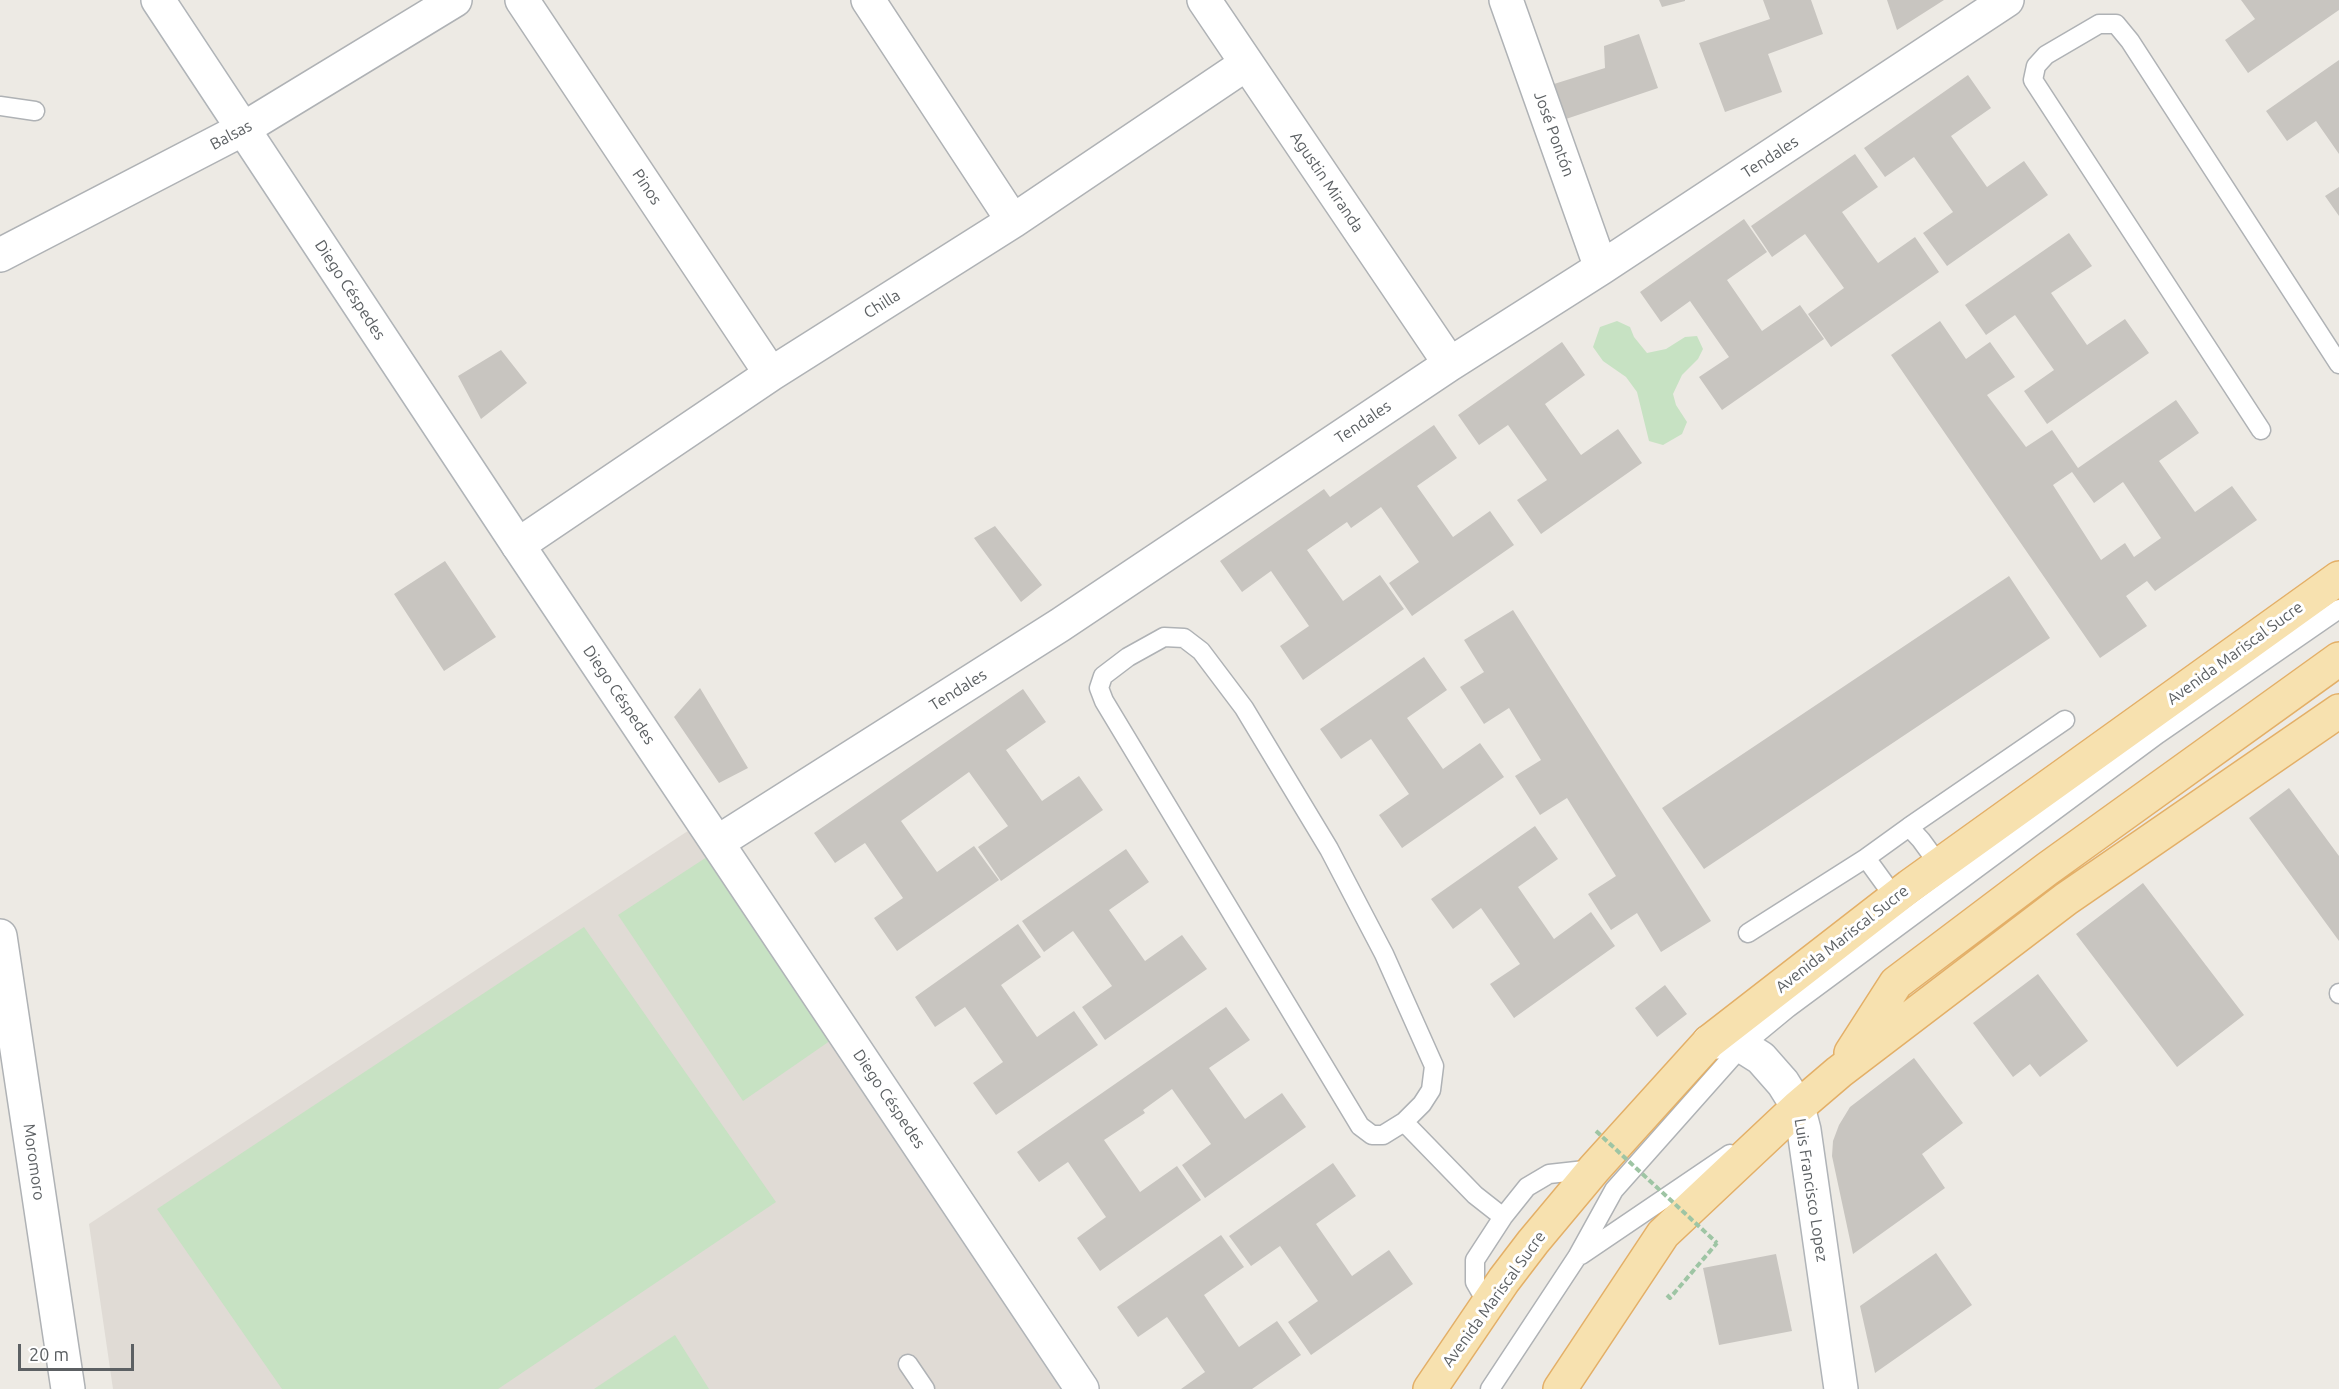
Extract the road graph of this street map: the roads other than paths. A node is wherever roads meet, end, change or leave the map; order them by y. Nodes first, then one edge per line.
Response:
1 (158, 0) edge
2 (455, 0) edge
3 (522, 0) edge
4 (868, 0) edge
5 (1204, 0) edge
6 (1506, 0) edge
7 (2007, 0) edge
8 (1246, 64) junction
9 (0, 106) edge
10 (35, 111) dead end
11 (243, 129) junction
12 (1013, 221) junction
13 (0, 255) edge
14 (1601, 268) junction
15 (1450, 364) junction
16 (2339, 364) edge
17 (771, 374) junction
18 (2261, 430) dead end
19 (518, 544) junction
20 (2339, 578) edge
21 (2339, 609) edge
22 (2339, 659) edge
23 (2339, 711) edge
24 (2065, 720) dead end
25 (1910, 827) junction
26 (718, 842) junction
27 (1866, 858) junction
28 (1940, 866) junction
29 (1895, 898) junction
30 (1748, 933) dead end
31 (0, 936) edge
32 (8, 1036) edge
33 (1709, 1041) junction
34 (1742, 1046) junction
35 (1839, 1072) junction
36 (1798, 1107) junction
37 (1404, 1122) junction
38 (1594, 1169) junction
39 (1503, 1217) junction
40 (1577, 1257) junction
41 (1487, 1303) junction
42 (908, 1364) dead end
43 (68, 1389) edge
44 (925, 1389) edge
45 (1082, 1389) edge
46 (1430, 1389) edge
47 (1490, 1389) edge
48 (1560, 1389) edge
49 (1841, 1389) edge

1 - 11 street, Diego Céspedes
2 - 11 street, Balsas
3 - 17 street, Pinos
4 - 12 street
5 - 8 street, Agustin Miranda
6 - 14 street, José Pontón
7 - 14 street, Tendales
8 - 12 street, Chilla
8 - 15 street, Agustin Miranda
9 - 10 lane
11 - 13 street, Balsas
11 - 19 street, Diego Céspedes
12 - 17 street, Chilla
14 - 15 street, Tendales
15 - 26 street, Tendales
16 - 18 lane
17 - 19 street, Chilla
19 - 26 street, Diego Céspedes
20 - 28 main road, Avenida Mariscal Sucre
21 - 34 lane
22 - 35 main road
23 - 35 main road
24 - 25 lane
25 - 27 lane
25 - 28 lane
26 - 45 street, Diego Céspedes
27 - 29 lane
27 - 30 lane
28 - 29 main road, Avenida Mariscal Sucre
29 - 33 main road, Avenida Mariscal Sucre
31 - 32 street, Moromoro
32 - 43 street, Moromoro
33 - 34 street, Luis Francisco Lopez
33 - 38 main road, Avenida Mariscal Sucre
34 - 36 street, Luis Francisco Lopez
34 - 40 lane
35 - 36 main road
36 - 40 lane
36 - 48 main road
36 - 49 street, Luis Francisco Lopez
37 - 37 lane
37 - 39 lane
38 - 39 lane
38 - 41 main road, Avenida Mariscal Sucre
39 - 41 lane
40 - 47 lane
41 - 46 main road, Avenida Mariscal Sucre
42 - 44 lane

